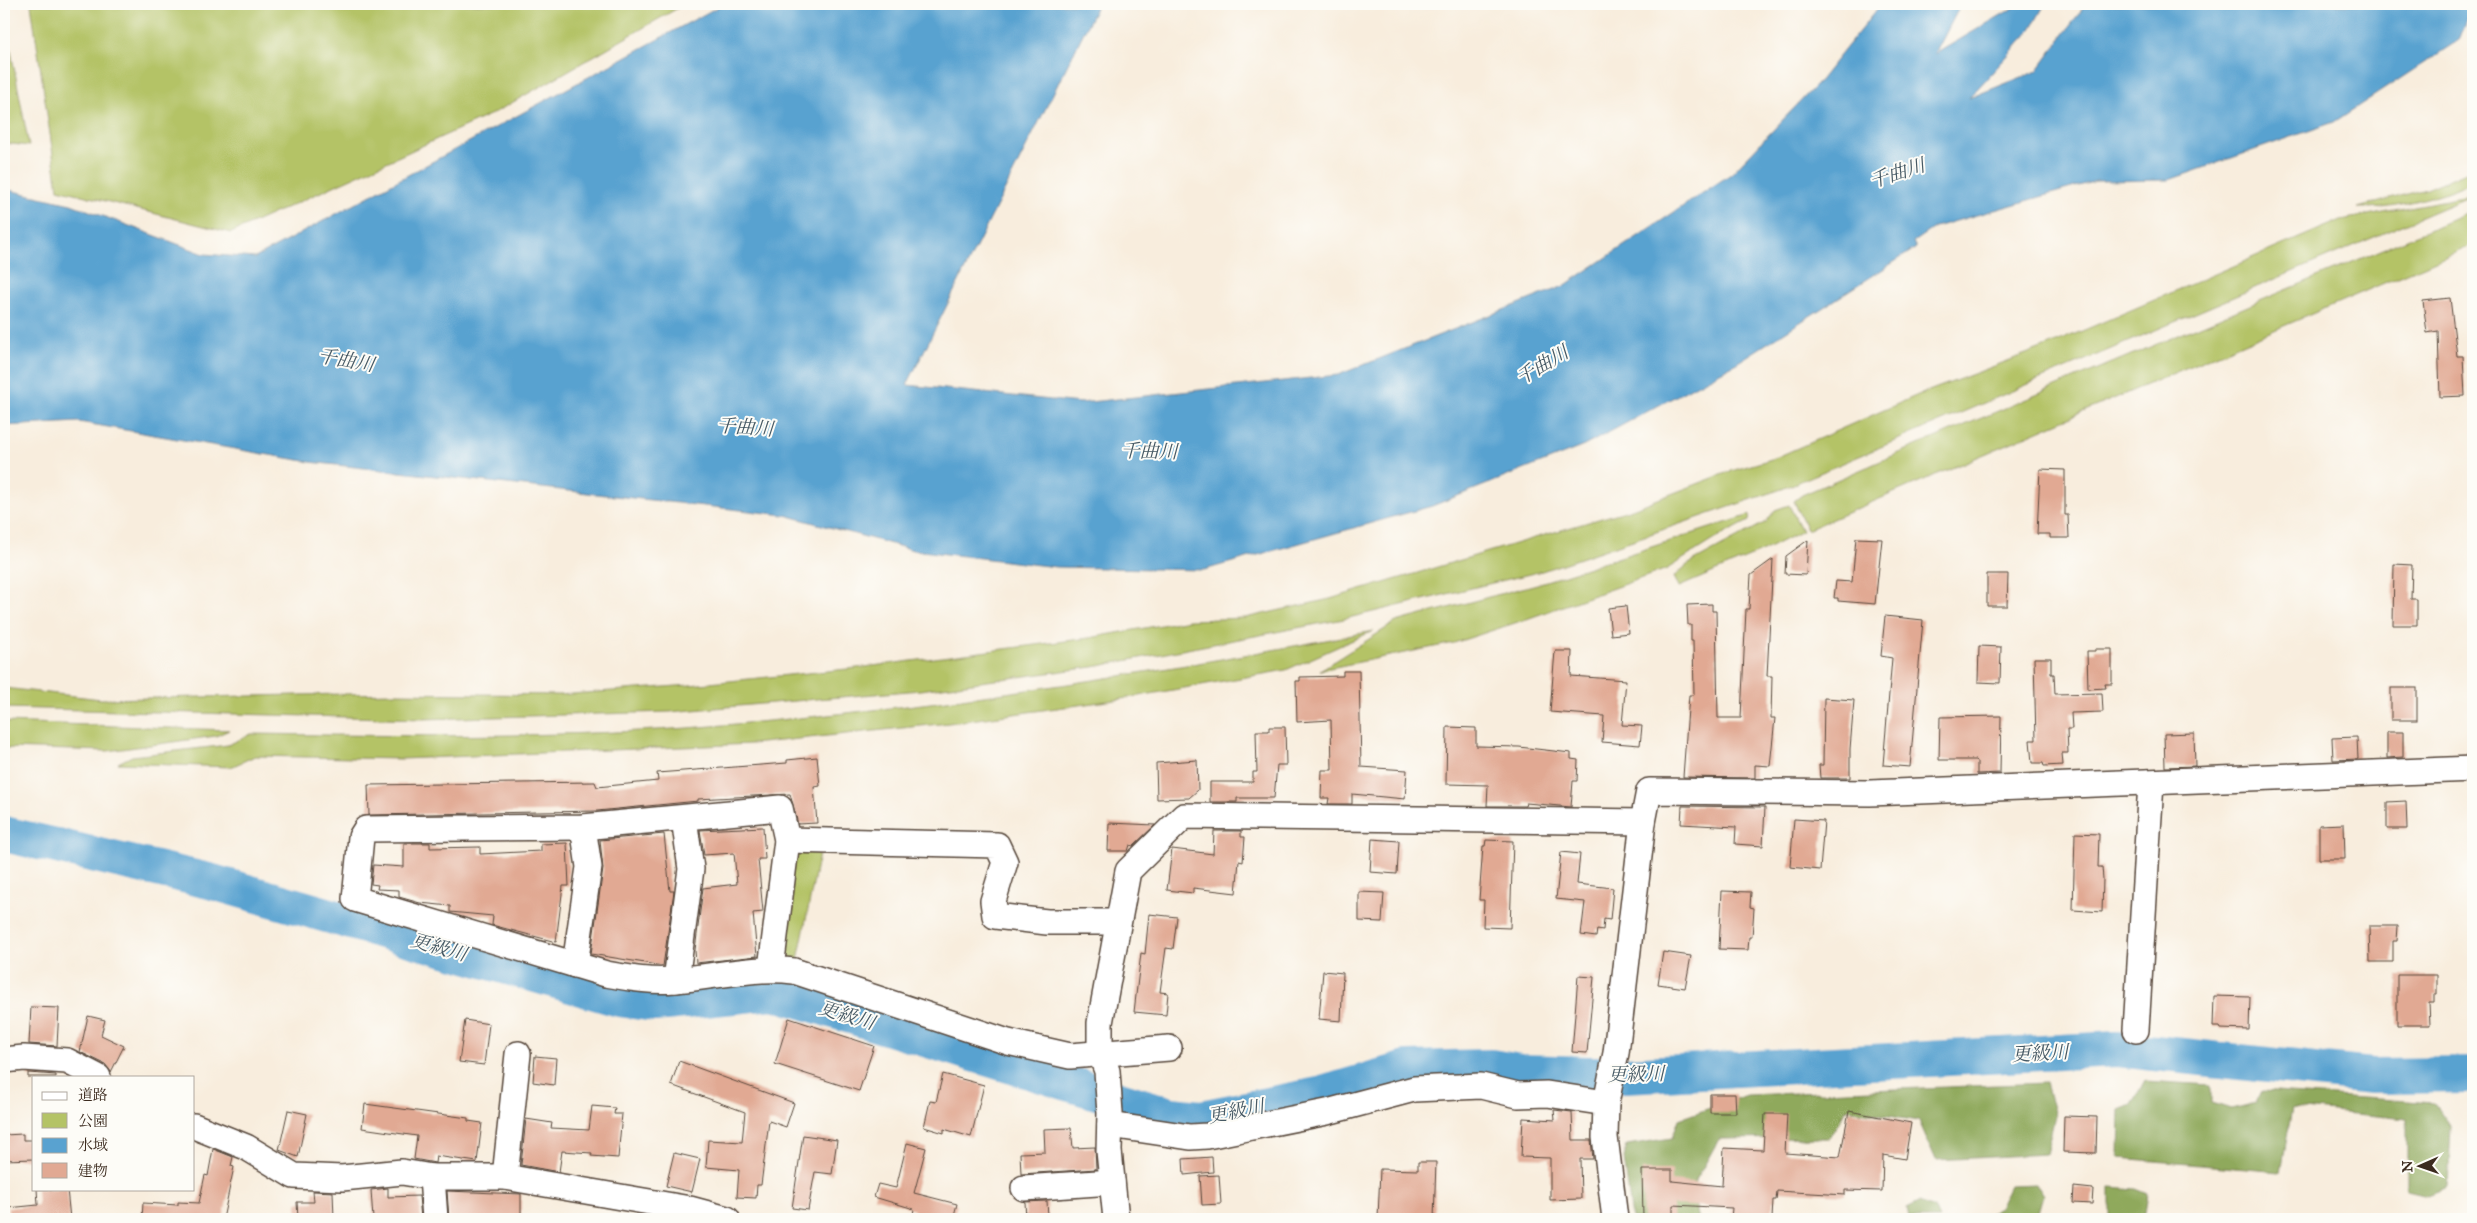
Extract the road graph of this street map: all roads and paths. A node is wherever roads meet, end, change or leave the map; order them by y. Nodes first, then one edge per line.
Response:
1 (2473, 769) edge
2 (2151, 783) junction
3 (684, 818) junction
4 (1643, 822) junction
5 (583, 827) junction
6 (787, 840) junction
7 (1118, 922) junction
8 (575, 965) junction
9 (771, 968) junction
10 (676, 980) junction
11 (2136, 1030) dead end
12 (1169, 1048) dead end
13 (518, 1054) dead end
14 (4, 1060) edge
15 (1103, 1063) junction
16 (96, 1076) edge
17 (1606, 1100) junction
18 (1110, 1119) junction
19 (195, 1126) edge
20 (432, 1176) junction
21 (505, 1177) junction
22 (1112, 1182) junction
23 (1024, 1188) dead end
24 (435, 1219) edge
25 (727, 1219) edge
26 (1116, 1219) edge
27 (1615, 1219) edge

1 - 2 street
2 - 4 street
2 - 11 street
3 - 5 street
3 - 6 street
3 - 10 street
4 - 7 street
4 - 17 street
5 - 8 street
5 - 8 street
6 - 7 street
6 - 9 street
7 - 15 street
8 - 10 street
9 - 10 street
9 - 15 street
12 - 15 street
13 - 21 street
14 - 16 street
15 - 18 street
17 - 18 street
17 - 27 street
18 - 22 street
19 - 20 street
20 - 21 street
20 - 24 street
21 - 25 street
22 - 23 street
22 - 26 street

